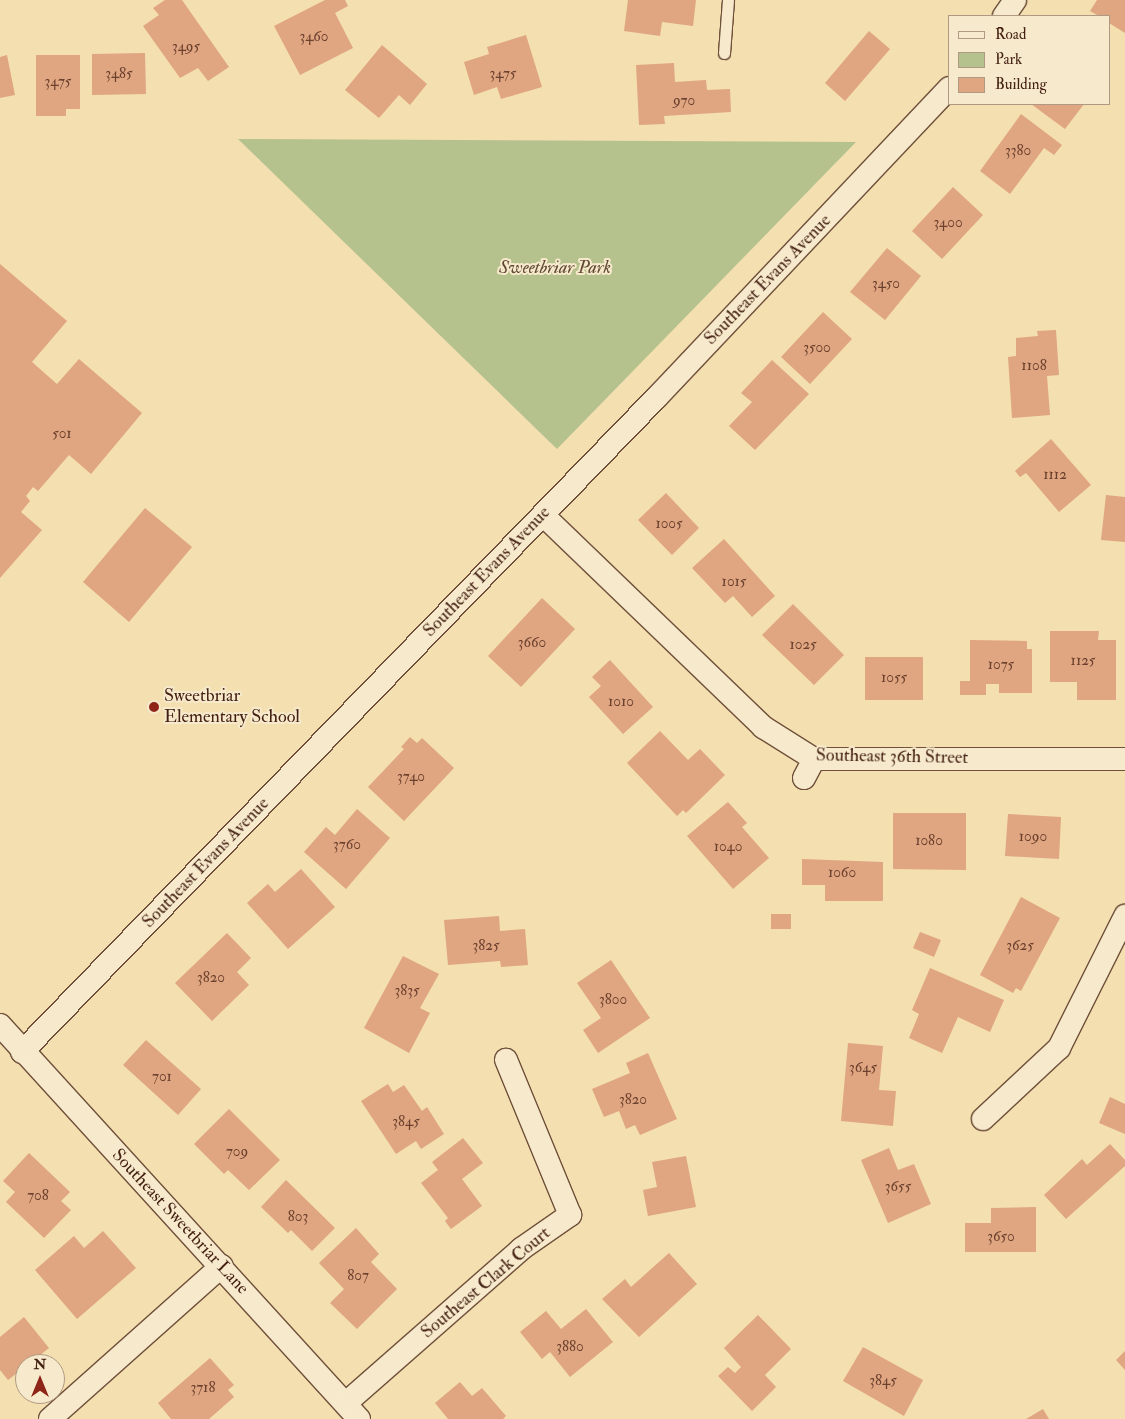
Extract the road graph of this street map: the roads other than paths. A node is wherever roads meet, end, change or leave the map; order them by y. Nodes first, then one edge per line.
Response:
1 (728, 0) edge
2 (1015, 0) edge
3 (1005, 15) edge
4 (724, 53) dead end
5 (948, 89) edge
6 (543, 515) junction
7 (1125, 759) edge
8 (1125, 916) edge
9 (0, 1025) edge
10 (22, 1052) junction
11 (506, 1060) dead end
12 (983, 1119) dead end
13 (222, 1266) junction
14 (352, 1411) edge
15 (50, 1419) edge

1 - 4 lane
2 - 3 street
5 - 6 street, Southeast Evans Avenue
6 - 7 street, Southeast 36th Street
6 - 10 street, Southeast Evans Avenue
8 - 12 street
9 - 10 street, Southeast Sweetbriar Lane
10 - 13 street, Southeast Sweetbriar Lane
11 - 14 street, Southeast Clark Court
13 - 14 street, Southeast Sweetbriar Lane
13 - 15 street

